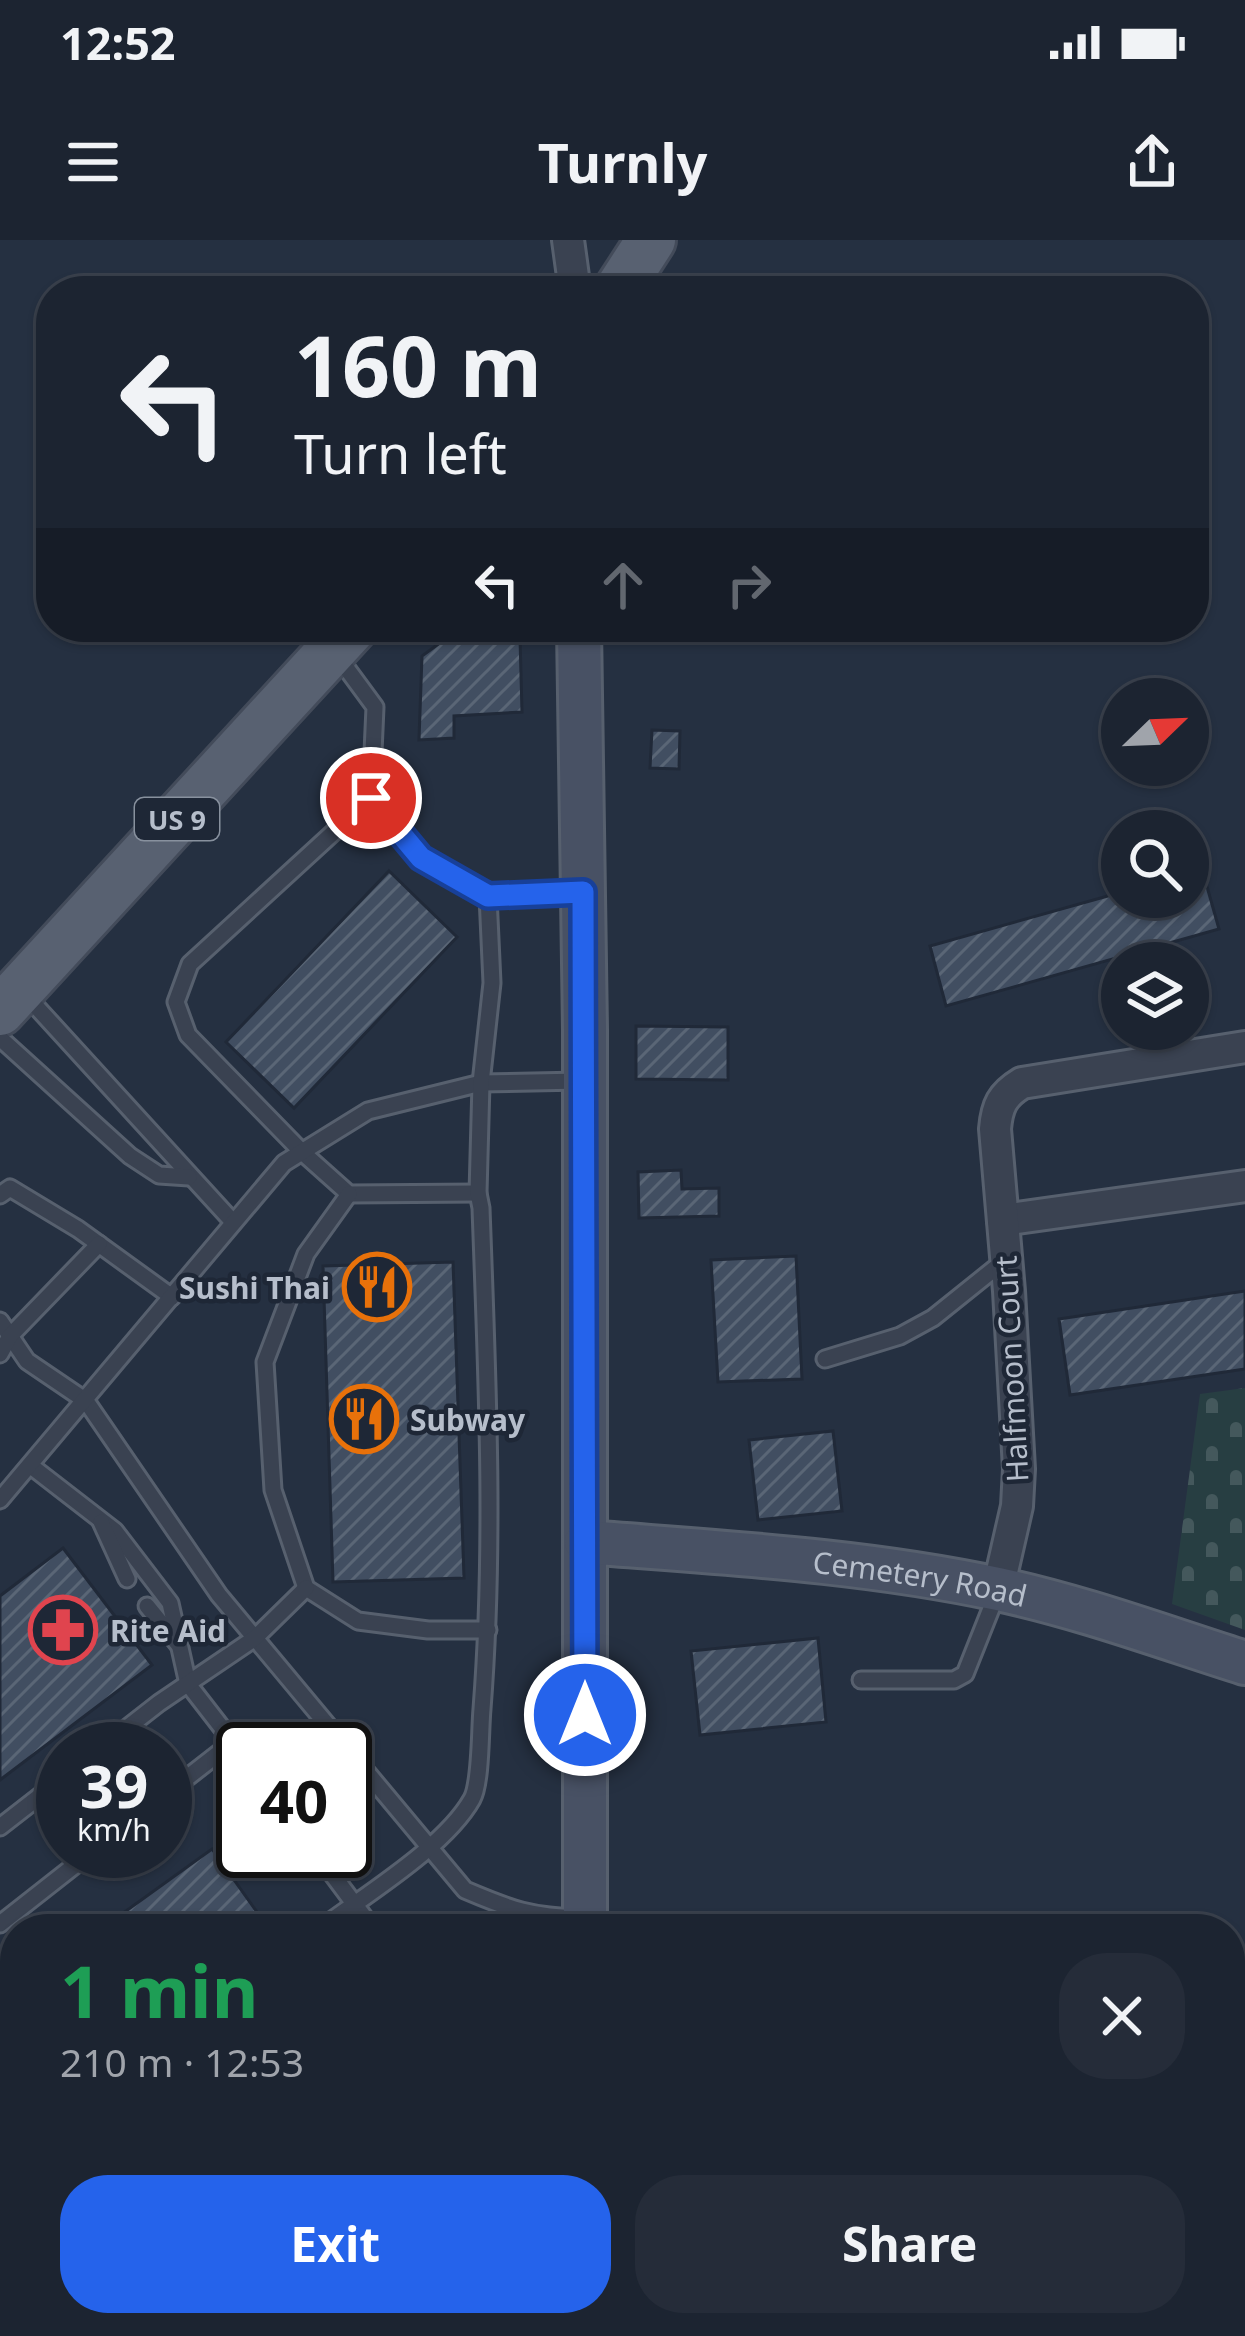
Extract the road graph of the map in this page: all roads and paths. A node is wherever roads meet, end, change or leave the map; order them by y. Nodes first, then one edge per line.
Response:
1 (568, 240) edge
2 (651, 240) edge
3 (573, 276) edge
4 (628, 276) edge
5 (339, 642) edge
6 (345, 642) edge
7 (579, 642) edge
8 (371, 798) junction
9 (583, 892) junction
10 (488, 896) junction
11 (6, 1006) edge
12 (1245, 1047) edge
13 (584, 1081) junction
14 (481, 1083) junction
15 (302, 1151) junction
16 (189, 1177) junction
17 (1245, 1186) edge
18 (478, 1193) junction
19 (0, 1195) edge
20 (349, 1195) junction
21 (1003, 1220) junction
22 (233, 1222) junction
23 (99, 1244) junction
24 (1006, 1259) junction
25 (172, 1297) junction
26 (5, 1329) edge
27 (0, 1354) edge
28 (825, 1359) dead end
29 (86, 1401) junction
30 (32, 1466) junction
31 (0, 1500) edge
32 (99, 1519) junction
33 (586, 1542) junction
34 (127, 1580) dead end
35 (306, 1588) junction
36 (998, 1589) junction
37 (147, 1606) dead end
38 (488, 1630) junction
39 (255, 1638) junction
40 (180, 1646) junction
41 (1245, 1663) edge
42 (861, 1680) dead end
43 (188, 1684) junction
44 (137, 1722) edge
45 (217, 1722) edge
46 (36, 1799) edge
47 (0, 1827) edge
48 (428, 1848) junction
49 (59, 1878) edge
50 (336, 1878) edge
51 (355, 1903) junction
52 (13, 1914) edge
53 (340, 1914) edge
54 (363, 1914) edge
55 (527, 1914) edge
56 (585, 1914) edge

1 - 3 street
2 - 4 main road
5 - 11 main road, US 9
6 - 8 lane
7 - 9 street
8 - 10 lane
8 - 15 lane
9 - 10 lane
9 - 13 street
10 - 14 lane
11 - 16 lane
11 - 16 lane
12 - 21 street, Halfmoon Court
13 - 14 lane
13 - 33 street
14 - 15 lane
14 - 18 lane
15 - 20 lane
15 - 22 lane
16 - 22 lane
17 - 21 street, Halfmoon Court
18 - 20 lane
18 - 38 lane
19 - 23 lane
20 - 35 lane
21 - 24 street, Halfmoon Court
22 - 25 lane
23 - 25 lane
23 - 26 lane
24 - 28 lane
24 - 36 street, Halfmoon Court
25 - 29 lane
26 - 27 lane
26 - 29 lane
29 - 30 lane
29 - 39 lane
30 - 31 lane
30 - 32 lane
32 - 34 lane
32 - 40 lane
33 - 36 street, Cemetery Road
33 - 56 street
35 - 38 lane
35 - 39 lane
36 - 41 street, Cemetery Road
36 - 42 lane
37 - 40 lane
38 - 48 lane
39 - 43 lane
39 - 48 lane
40 - 43 lane
43 - 44 lane
43 - 45 lane
46 - 47 lane
48 - 51 lane
48 - 55 lane
49 - 52 lane
50 - 51 lane
51 - 53 lane
51 - 54 lane

